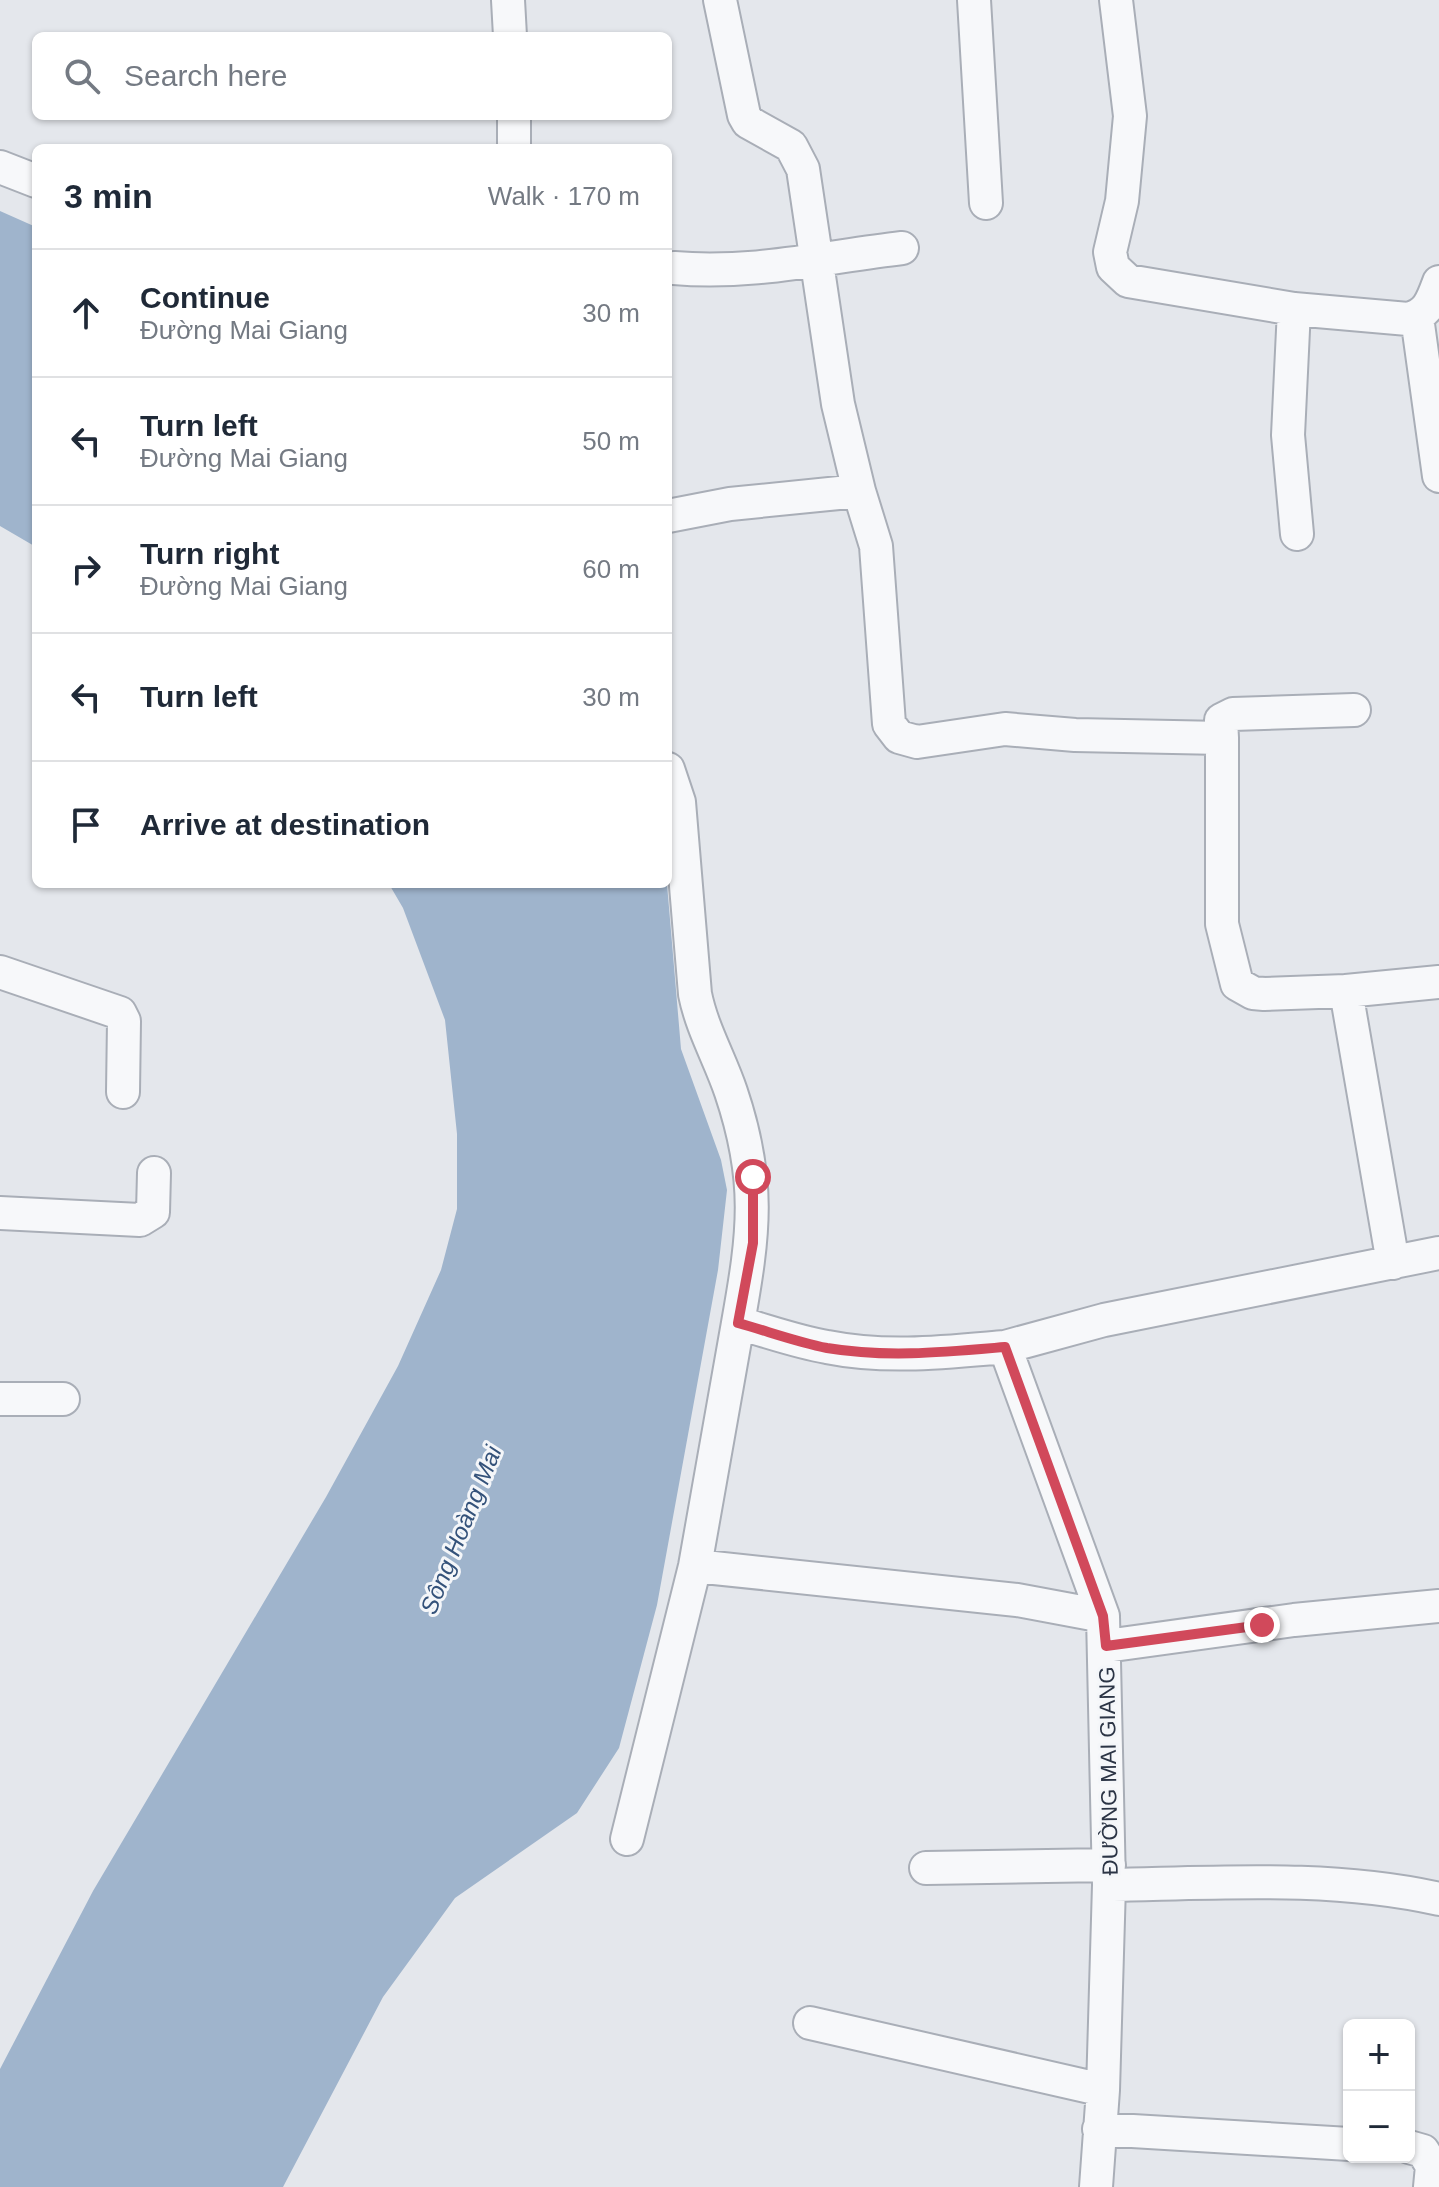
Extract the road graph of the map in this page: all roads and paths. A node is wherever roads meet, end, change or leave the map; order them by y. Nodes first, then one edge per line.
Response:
1 (508, 0) edge
2 (720, 0) edge
3 (974, 0) edge
4 (1116, 0) edge
5 (510, 32) edge
6 (514, 120) edge
7 (514, 144) edge
8 (0, 167) edge
9 (32, 179) edge
10 (986, 203) dead end
11 (902, 248) dead end
12 (817, 258) junction
13 (674, 268) dead end
14 (1439, 282) edge
15 (1294, 309) junction
16 (1417, 317) junction
17 (1439, 476) edge
18 (859, 491) junction
19 (672, 515) edge
20 (1297, 534) dead end
21 (1354, 710) dead end
22 (1222, 738) junction
23 (672, 784) edge
24 (0, 972) edge
25 (1439, 982) edge
26 (1346, 991) junction
27 (123, 1092) dead end
28 (154, 1173) dead end
29 (0, 1213) edge
30 (1439, 1253) edge
31 (1393, 1263) junction
32 (738, 1323) junction
33 (1005, 1347) junction
34 (0, 1399) edge
35 (63, 1399) dead end
36 (695, 1566) junction
37 (1439, 1606) edge
38 (1104, 1631) junction
39 (627, 1839) dead end
40 (926, 1868) dead end
41 (1109, 1875) junction
42 (1439, 1899) edge
43 (810, 2023) dead end
44 (1103, 2090) junction
45 (1099, 2129) junction
46 (1343, 2144) edge
47 (1415, 2149) edge
48 (1096, 2187) edge
49 (1430, 2187) edge

1 - 5 street
2 - 12 street
3 - 10 street
4 - 15 street
6 - 7 street
8 - 9 street
11 - 12 street
12 - 13 street
12 - 18 street
14 - 16 street
15 - 16 street
15 - 20 street
16 - 17 street
18 - 19 street
18 - 22 street
21 - 22 street
22 - 26 street
23 - 32 street
24 - 27 street
25 - 26 street
26 - 31 street
28 - 29 street
30 - 31 street
31 - 33 street
32 - 33 street
32 - 36 street
33 - 38 street, ĐƯỜNG MAI GIANG
34 - 35 street
36 - 38 street
36 - 39 street
37 - 38 street
38 - 41 street, ĐƯỜNG MAI GIANG
40 - 41 street
41 - 42 street
41 - 44 street, ĐƯỜNG MAI GIANG
43 - 44 street
44 - 45 street, ĐƯỜNG MAI GIANG
45 - 46 street
45 - 48 street, ĐƯỜNG MAI GIANG
47 - 49 street

